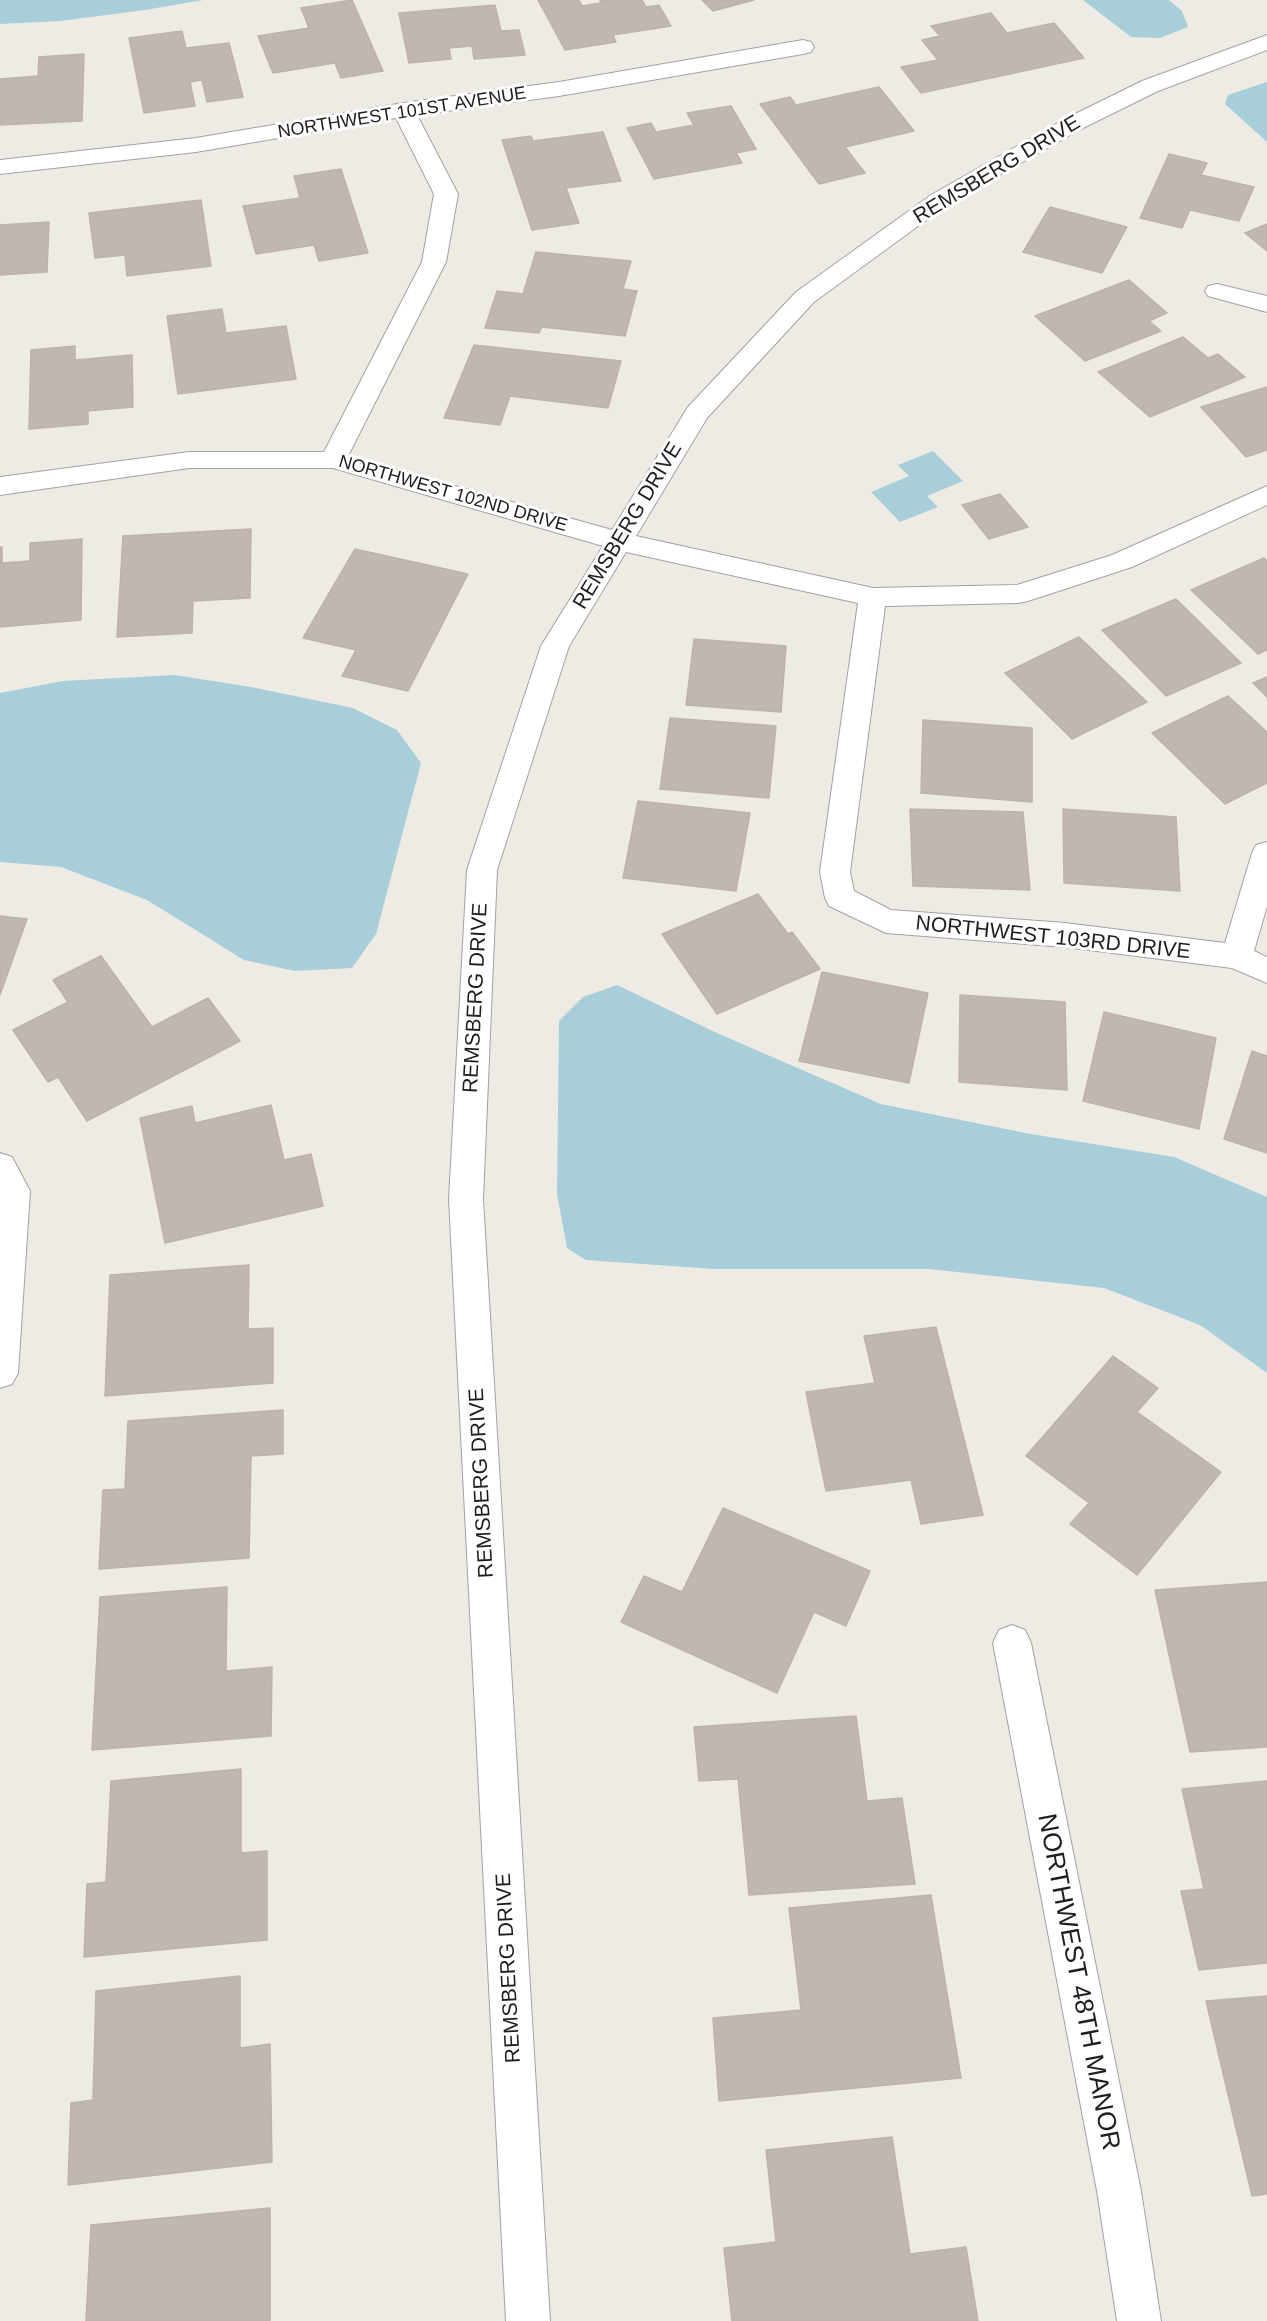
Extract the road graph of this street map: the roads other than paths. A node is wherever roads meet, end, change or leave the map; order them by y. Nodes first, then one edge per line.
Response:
1 (1267, 42) edge
2 (803, 47) dead end
3 (403, 111) junction
4 (0, 167) edge
5 (1217, 291) dead end
6 (1267, 304) edge
7 (333, 460) junction
8 (0, 486) edge
9 (1267, 495) edge
10 (618, 541) junction
11 (873, 597) junction
12 (1267, 854) edge
13 (1237, 957) junction
14 (1267, 971) edge
15 (0, 1167) edge
16 (0, 1373) edge
17 (1012, 1643) dead end
18 (528, 2321) edge
19 (1139, 2321) edge

1 - 10 street, REMSBERG DRIVE
2 - 3 street, NORTHWEST 101ST AVENUE
3 - 4 street, NORTHWEST 101ST AVENUE
3 - 7 street
5 - 6 street
7 - 8 street, NORTHWEST 102ND DRIVE
7 - 10 street, NORTHWEST 102ND DRIVE
9 - 11 street, NORTHWEST 102ND DRIVE
10 - 11 street, NORTHWEST 102ND DRIVE
10 - 18 street, REMSBERG DRIVE
11 - 13 street, NORTHWEST 103RD DRIVE
12 - 13 street
13 - 14 street, NORTHWEST 103RD DRIVE
15 - 16 street
17 - 19 street, NORTHWEST 48TH MANOR

